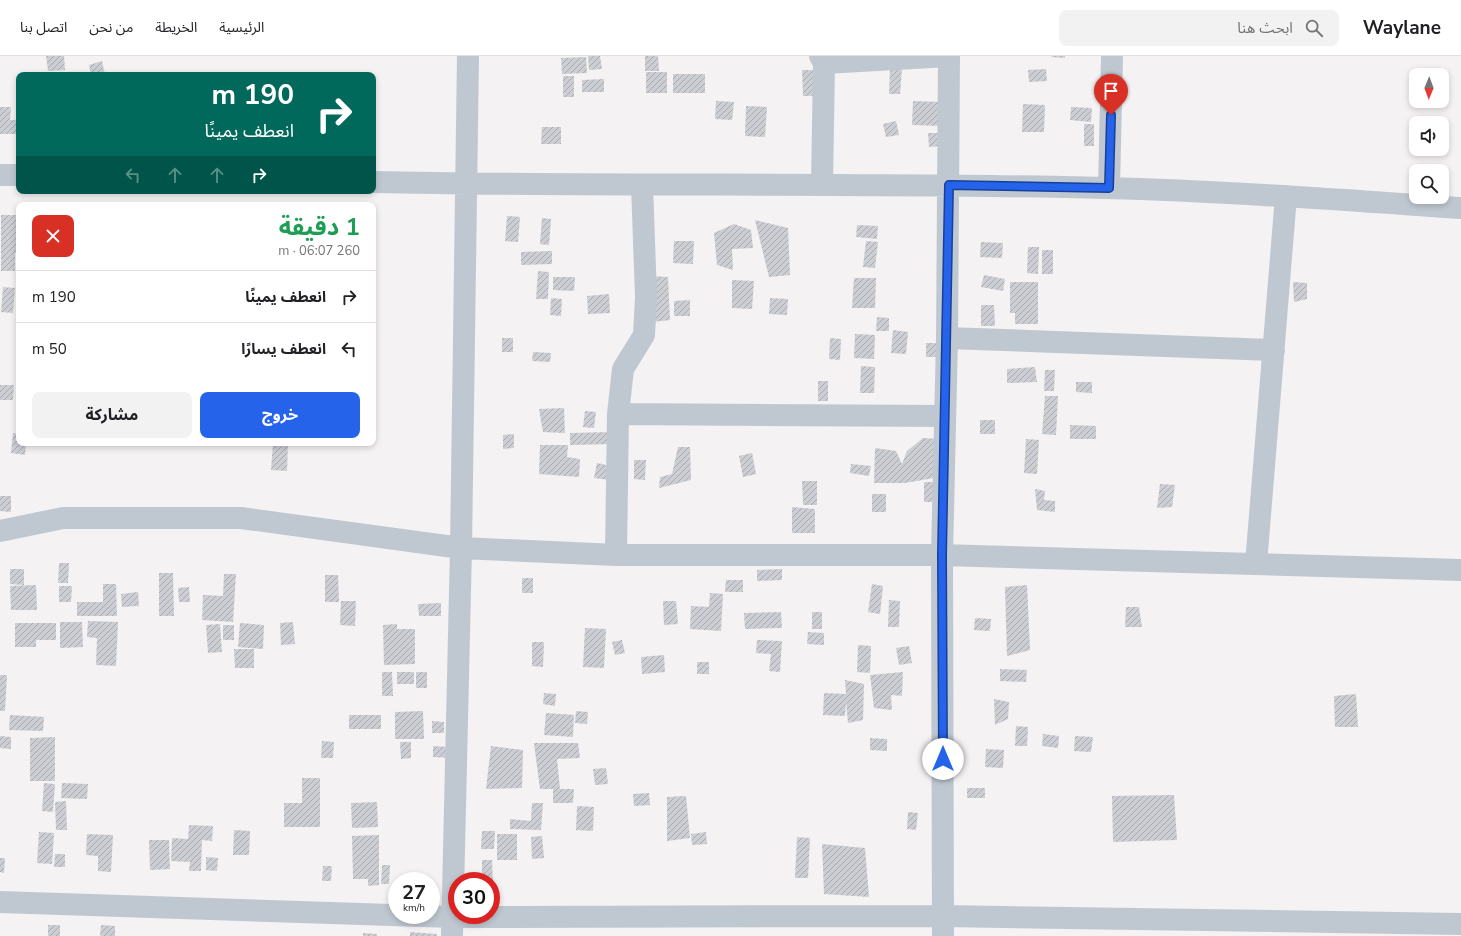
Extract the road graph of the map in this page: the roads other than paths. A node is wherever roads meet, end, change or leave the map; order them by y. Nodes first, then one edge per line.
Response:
1 (468, 56) edge
2 (1112, 56) edge
3 (822, 60) edge
4 (0, 175) edge
5 (16, 175) edge
6 (376, 182) edge
7 (468, 184) junction
8 (642, 185) junction
9 (822, 185) junction
10 (949, 185) junction
11 (1109, 188) junction
12 (1286, 196) junction
13 (1461, 208) edge
14 (947, 338) junction
15 (1274, 350) junction
16 (618, 414) junction
17 (945, 416) junction
18 (0, 531) edge
19 (461, 548) junction
20 (616, 555) junction
21 (942, 555) junction
22 (1256, 564) junction
23 (1461, 570) edge
24 (0, 902) edge
25 (1461, 924) edge
26 (943, 926) edge
27 (452, 927) edge

1 - 7 street
2 - 11 street
3 - 9 street
3 - 10 street
4 - 5 street
6 - 7 street
7 - 8 street
7 - 19 street
8 - 9 street
8 - 16 street
9 - 10 street
10 - 11 street
10 - 14 street
11 - 12 street
12 - 13 street
12 - 15 street
14 - 15 street
14 - 17 street
15 - 22 street
16 - 17 street
16 - 20 street
17 - 21 street
18 - 19 street
19 - 20 street
19 - 27 street
20 - 21 street
21 - 22 street
21 - 26 street
22 - 23 street
24 - 27 street
25 - 26 street
26 - 27 street

